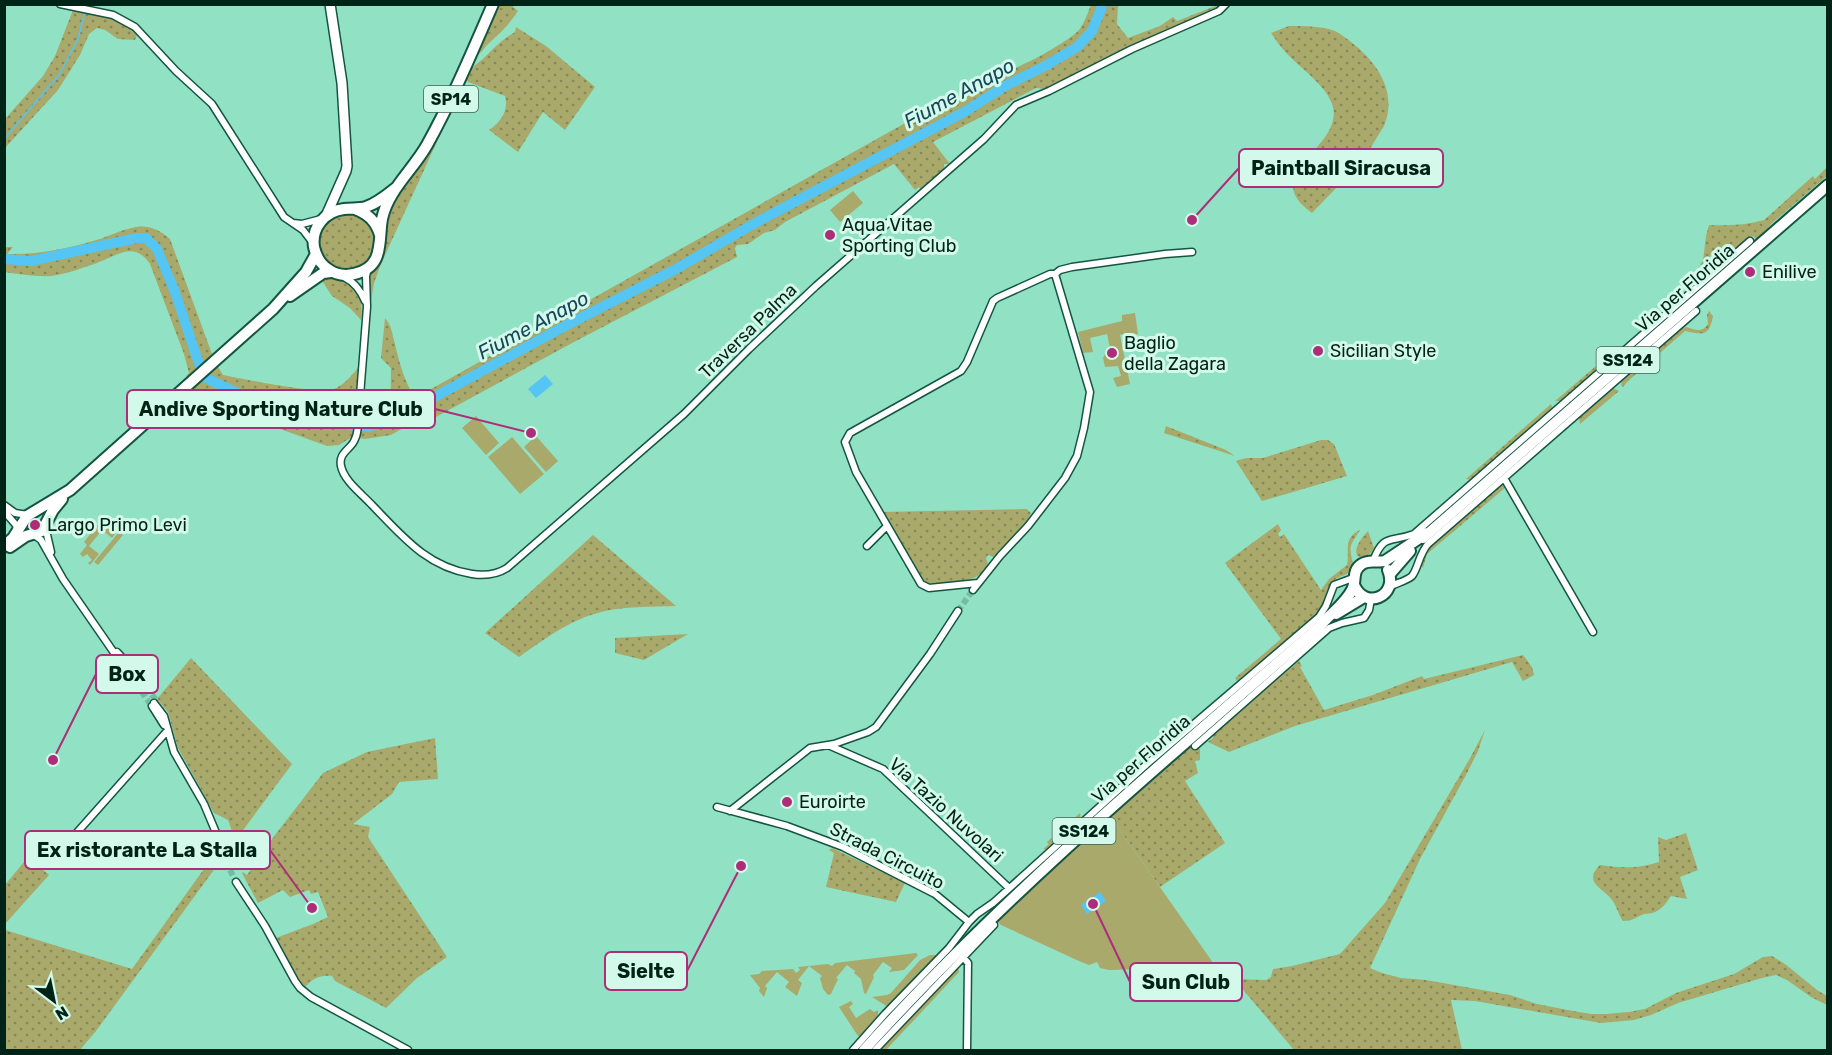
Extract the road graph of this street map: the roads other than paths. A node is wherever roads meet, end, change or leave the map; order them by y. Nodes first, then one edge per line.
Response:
1 (60, 4) edge
2 (330, 4) edge
3 (492, 4) edge
4 (1226, 4) edge
5 (1827, 186) edge
6 (397, 187) junction
7 (338, 189) junction
8 (350, 209) junction
9 (324, 217) junction
10 (293, 223) junction
11 (381, 239) junction
12 (1750, 242) dead end
13 (314, 249) junction
14 (1192, 252) dead end
15 (368, 268) junction
16 (335, 273) junction
17 (1055, 274) junction
18 (367, 307) junction
19 (273, 309) junction
20 (1696, 311) dead end
21 (1504, 478) junction
22 (70, 490) junction
23 (4, 506) edge
24 (4, 511) edge
25 (26, 525) junction
26 (45, 525) junction
27 (886, 527) junction
28 (1427, 533) junction
29 (4, 546) edge
30 (867, 546) dead end
31 (4, 553) edge
32 (53, 558) junction
33 (1376, 562) junction
34 (1390, 579) junction
35 (1405, 580) junction
36 (1354, 581) junction
37 (978, 583) junction
38 (973, 590) tunnel mouth
39 (1368, 598) junction
40 (958, 611) tunnel mouth
41 (1319, 627) junction
42 (1593, 632) dead end
43 (127, 669) tunnel mouth
44 (153, 704) tunnel mouth
45 (168, 730) junction
46 (827, 745) junction
47 (1195, 746) dead end
48 (717, 807) dead end
49 (730, 811) junction
50 (57, 855) dead end
51 (226, 860) tunnel mouth
52 (237, 880) tunnel mouth
53 (1009, 888) junction
54 (969, 922) junction
55 (994, 926) dead end
56 (963, 957) junction
57 (408, 1050) edge
58 (853, 1050) edge
59 (864, 1050) edge
60 (875, 1050) edge
61 (967, 1050) edge

1 - 10 street
2 - 7 street
3 - 6 main road, SP14
4 - 18 street, Traversa Palma
5 - 28 main road, Via per Floridia / SS124
6 - 8 main road
6 - 11 main road
7 - 8 street
7 - 9 street
8 - 9 main road
8 - 11 main road
9 - 10 street
9 - 13 main road
10 - 13 street
11 - 15 main road
12 - 33 street
13 - 16 main road
13 - 19 main road
14 - 17 street
15 - 16 main road
15 - 18 street
16 - 18 street
16 - 19 main road
17 - 27 street
17 - 37 street
19 - 22 main road
20 - 21 street
21 - 35 street
21 - 42 street
22 - 25 main road
22 - 26 main road
23 - 25 street
24 - 25 street
25 - 26 main road
25 - 26 main road
25 - 29 main road
25 - 31 main road
25 - 32 street
26 - 32 street
27 - 30 street
27 - 37 street
28 - 33 main road
28 - 34 main road
32 - 43 street
33 - 34 main road
33 - 36 main road
34 - 35 street
34 - 35 street
34 - 39 main road
36 - 39 main road
36 - 41 main road
36 - 53 street
37 - 38 street
39 - 41 main road
39 - 47 street
40 - 46 street
41 - 59 main road, Via per Floridia / SS124
44 - 45 street
45 - 50 street
45 - 51 street
46 - 49 street
46 - 53 street, Via Tazio Nuvolari
48 - 49 street, Strada Circuito
49 - 54 street, Strada Circuito
52 - 57 street
53 - 54 street
54 - 58 street
55 - 56 street
56 - 60 street
56 - 61 street

